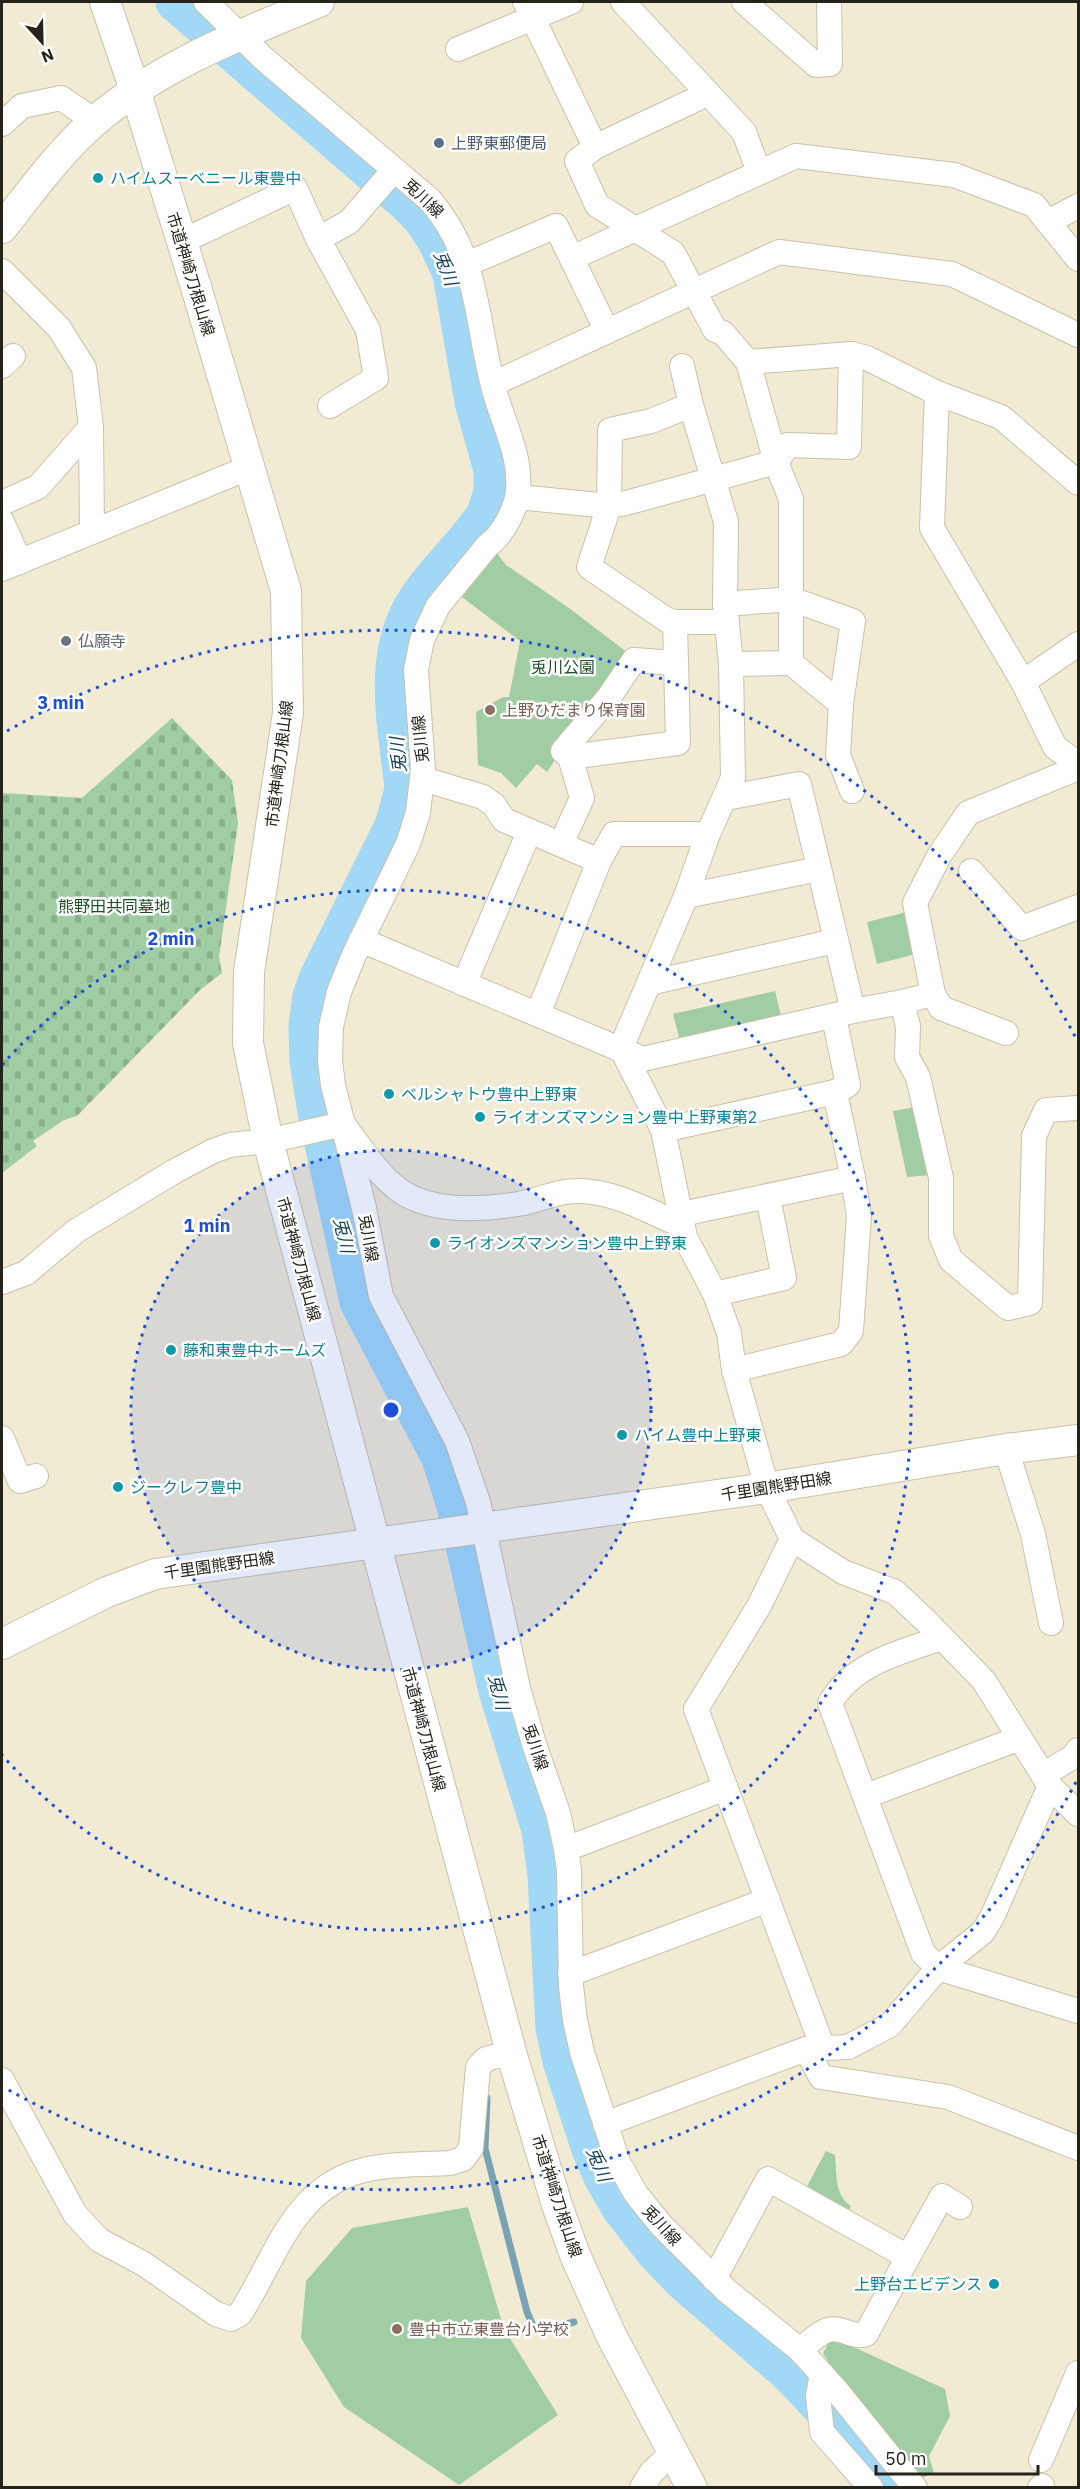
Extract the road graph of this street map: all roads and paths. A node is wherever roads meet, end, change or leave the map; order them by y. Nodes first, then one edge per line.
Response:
1 (105, 2) edge
2 (206, 2) edge
3 (319, 2) edge
4 (571, 2) edge
5 (623, 2) edge
6 (744, 2) edge
7 (829, 2) edge
8 (529, 10) edge
9 (228, 40) junction
10 (458, 49) dead end
11 (135, 90) junction
12 (707, 94) junction
13 (95, 121) junction
14 (2, 124) edge
15 (595, 147) junction
16 (759, 172) junction
17 (387, 179) junction
18 (1078, 206) edge
19 (1048, 222) junction
20 (2, 228) edge
21 (633, 230) junction
22 (318, 239) junction
23 (181, 242) junction
24 (572, 258) junction
25 (1078, 259) edge
26 (467, 264) junction
27 (2, 271) edge
28 (694, 292) junction
29 (608, 331) junction
30 (1078, 334) edge
31 (851, 354) junction
32 (748, 362) junction
33 (682, 366) dead end
34 (493, 384) junction
35 (937, 393) junction
36 (691, 405) junction
37 (330, 406) dead end
38 (91, 428) junction
39 (776, 462) junction
40 (248, 468) junction
41 (715, 479) junction
42 (1078, 483) edge
43 (518, 497) junction
44 (2, 503) edge
45 (609, 506) junction
46 (2, 522) edge
47 (92, 531) junction
48 (11, 566) edge
49 (791, 599) junction
50 (725, 613) junction
51 (675, 622) junction
52 (1078, 644) edge
53 (675, 663) junction
54 (791, 663) junction
55 (731, 664) junction
56 (1023, 682) junction
57 (842, 704) junction
58 (570, 757) junction
59 (1078, 766) edge
60 (423, 779) junction
61 (852, 791) dead end
62 (726, 798) junction
63 (529, 832) junction
64 (708, 834) junction
65 (561, 844) junction
66 (599, 861) junction
67 (819, 868) junction
68 (971, 871) dead end
69 (686, 896) junction
70 (1078, 907) edge
71 (361, 940) junction
72 (835, 940) junction
73 (649, 982) junction
74 (464, 984) junction
75 (933, 993) junction
76 (902, 1002) junction
77 (538, 1014) junction
78 (843, 1014) junction
79 (1006, 1033) dead end
80 (621, 1048) junction
81 (835, 1092) junction
82 (1078, 1108) edge
83 (328, 1127) junction
84 (663, 1130) junction
85 (268, 1141) junction
86 (853, 1178) junction
87 (768, 1197) junction
88 (683, 1220) junction
89 (2, 1282) edge
90 (715, 1294) junction
91 (734, 1370) junction
92 (2, 1438) edge
93 (1078, 1440) edge
94 (1006, 1449) junction
95 (36, 1476) dead end
96 (767, 1488) junction
97 (469, 1530) junction
98 (792, 1539) junction
99 (374, 1543) junction
100 (1051, 1623) dead end
101 (942, 1638) junction
102 (2, 1644) edge
103 (1020, 1738) junction
104 (1078, 1750) edge
105 (1047, 1780) junction
106 (726, 1788) junction
107 (866, 1796) junction
108 (1078, 1814) edge
109 (566, 1849) junction
110 (768, 1900) junction
111 (938, 1968) junction
112 (570, 1974) junction
113 (1078, 2011) edge
114 (848, 2047) junction
115 (814, 2048) junction
116 (511, 2052) junction
117 (2, 2080) edge
118 (856, 2083) junction
119 (605, 2124) junction
120 (1078, 2148) edge
121 (960, 2207) dead end
122 (908, 2257) junction
123 (714, 2279) junction
124 (800, 2350) junction
125 (1078, 2373) edge
126 (820, 2385) junction
127 (673, 2452) junction
128 (1041, 2460) dead end
129 (642, 2487) edge
130 (692, 2487) edge
131 (871, 2487) edge
132 (915, 2487) edge

1 - 11 street, 市道神崎刀根山線
2 - 9 street, 兎川線
3 - 9 street
4 - 8 street
5 - 12 street
6 - 7 street
8 - 10 street
8 - 15 street
9 - 11 street
9 - 17 street, 兎川線
11 - 13 street
11 - 23 street, 市道神崎刀根山線
12 - 15 street
12 - 16 street
13 - 14 street
13 - 20 street
15 - 21 street
16 - 19 street
16 - 21 street
17 - 22 street
17 - 26 street, 兎川線
18 - 19 street
19 - 25 street
21 - 24 street
21 - 28 street
22 - 23 street
22 - 37 street
23 - 40 street, 市道神崎刀根山線
24 - 26 street
24 - 29 street
26 - 34 street, 兎川線
27 - 38 street
28 - 29 street
28 - 30 street
28 - 32 street
29 - 34 street
31 - 32 street
31 - 35 street
31 - 39 street
32 - 39 street
33 - 36 street
34 - 43 street, 兎川線
35 - 42 street
35 - 56 street
36 - 41 street
36 - 45 street
38 - 44 street
38 - 47 street
39 - 41 street
39 - 49 street
40 - 47 street
40 - 85 street, 市道神崎刀根山線
41 - 45 street
41 - 50 street
43 - 45 street
43 - 60 street, 兎川線
45 - 51 street
46 - 48 street
47 - 48 street
49 - 50 street
49 - 54 street
49 - 57 street
50 - 51 street
50 - 55 street
51 - 53 street
52 - 56 street
53 - 58 street
53 - 58 street
54 - 55 street
54 - 57 street
55 - 62 street
56 - 59 street
57 - 61 street
58 - 65 street
59 - 75 street
60 - 63 street
60 - 71 street, 兎川線
62 - 64 street
62 - 67 street
63 - 65 street
63 - 74 street
64 - 66 street
64 - 69 street
65 - 66 street
66 - 77 street
67 - 69 street
67 - 72 street
68 - 70 street
69 - 73 street
71 - 74 street
71 - 83 street, 兎川線
72 - 73 street
72 - 78 street
73 - 80 street
74 - 77 street
75 - 76 street
75 - 79 street
76 - 78 street
76 - 82 street
77 - 80 street
78 - 80 street
78 - 81 street
80 - 84 street
81 - 84 street
81 - 86 street
83 - 85 street
83 - 88 street
83 - 97 street, 兎川線
84 - 88 street
85 - 89 street
85 - 99 street, 市道神崎刀根山線
86 - 87 street
86 - 91 street
87 - 88 street
87 - 90 street
88 - 90 street
90 - 91 street
91 - 96 street
92 - 95 street
93 - 94 street, 千里園熊野田線
94 - 96 street, 千里園熊野田線
94 - 100 street
96 - 97 street, 千里園熊野田線
96 - 98 street
97 - 99 street, 千里園熊野田線
97 - 109 street, 兎川線
98 - 101 street
98 - 106 street
99 - 102 street, 千里園熊野田線
99 - 116 street, 市道神崎刀根山線
101 - 103 street
101 - 107 street
103 - 105 street
103 - 107 street
104 - 105 street
105 - 108 street
105 - 111 street
106 - 109 street
106 - 110 street
107 - 111 street
109 - 112 street, 兎川線
110 - 112 street
110 - 115 street
111 - 113 street
111 - 114 street
112 - 119 street, 兎川線
114 - 115 street
114 - 118 street
115 - 118 street
115 - 119 street
116 - 117 street
116 - 127 street, 市道神崎刀根山線
118 - 120 street
119 - 123 street, 兎川線
121 - 122 street
122 - 123 street
122 - 124 street
123 - 124 street, 兎川線
124 - 126 street, 兎川線
125 - 128 street
126 - 131 street
126 - 132 street, 兎川線
127 - 129 street
127 - 130 street, 市道神崎刀根山線

